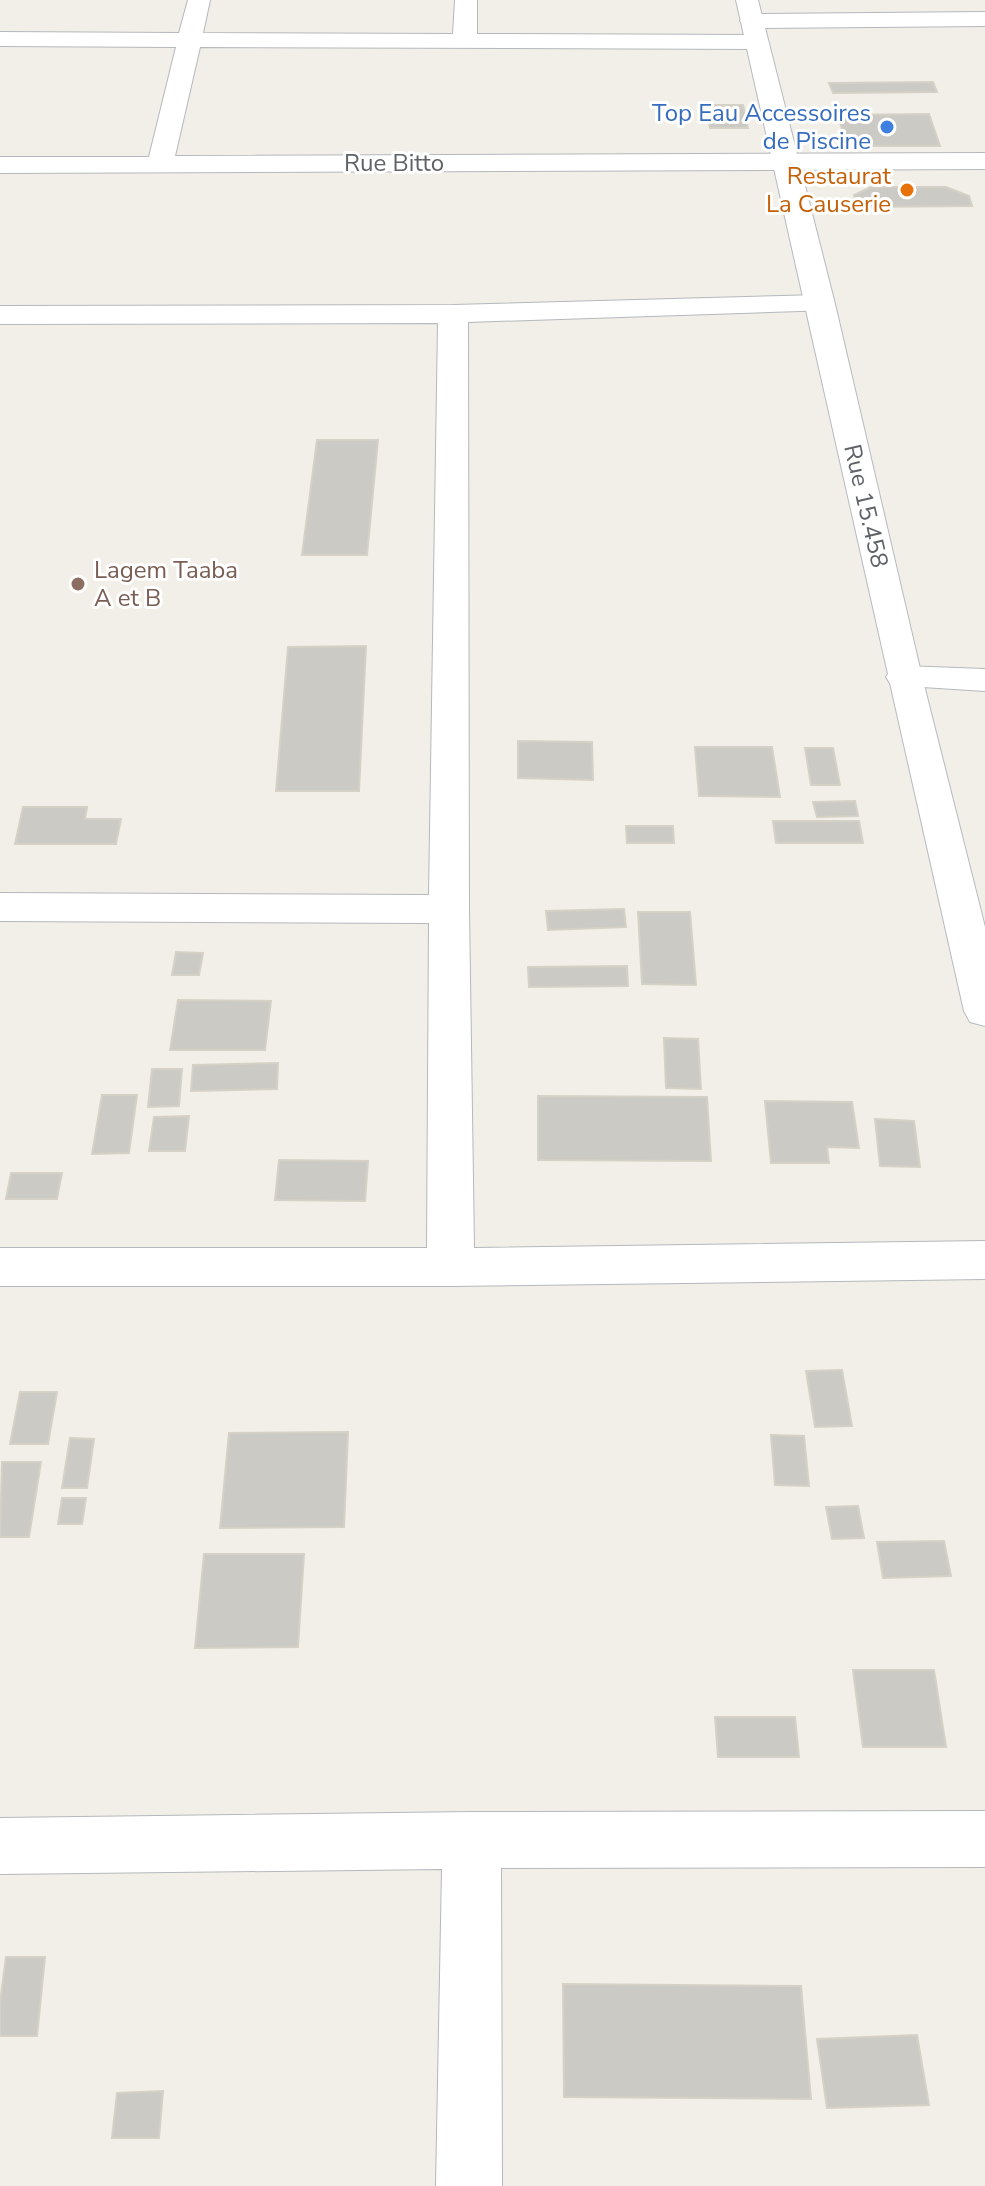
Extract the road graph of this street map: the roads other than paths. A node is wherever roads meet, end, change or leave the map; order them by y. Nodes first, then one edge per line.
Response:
1 (199, 0) edge
2 (466, 0) edge
3 (985, 19) edge
4 (752, 21) edge
5 (0, 39) edge
6 (191, 39) junction
7 (465, 40) junction
8 (985, 161) edge
9 (787, 162) junction
10 (160, 164) junction
11 (0, 165) edge
12 (821, 304) junction
13 (453, 314) junction
14 (0, 315) edge
15 (904, 677) junction
16 (985, 680) edge
17 (0, 907) edge
18 (449, 909) junction
19 (985, 1011) edge
20 (985, 1260) edge
21 (0, 1267) edge
22 (451, 1267) junction
23 (985, 1839) edge
24 (472, 1840) junction
25 (0, 1846) edge
26 (469, 2186) edge

1 - 6 street
2 - 7 street
3 - 4 street
4 - 7 street
4 - 9 street, Rue 15.458
5 - 6 street
6 - 7 street
6 - 10 street
8 - 9 street, Rue Bitto
9 - 10 street, Rue Bitto
9 - 12 street, Rue 15.458
10 - 11 street, Rue Bitto
12 - 13 street
12 - 15 street, Rue 15.458
13 - 14 street
13 - 18 street
15 - 16 street
15 - 19 street, Rue 15.458
17 - 18 street
18 - 22 street
20 - 22 street
21 - 22 street
23 - 24 street
24 - 25 street
24 - 26 street

